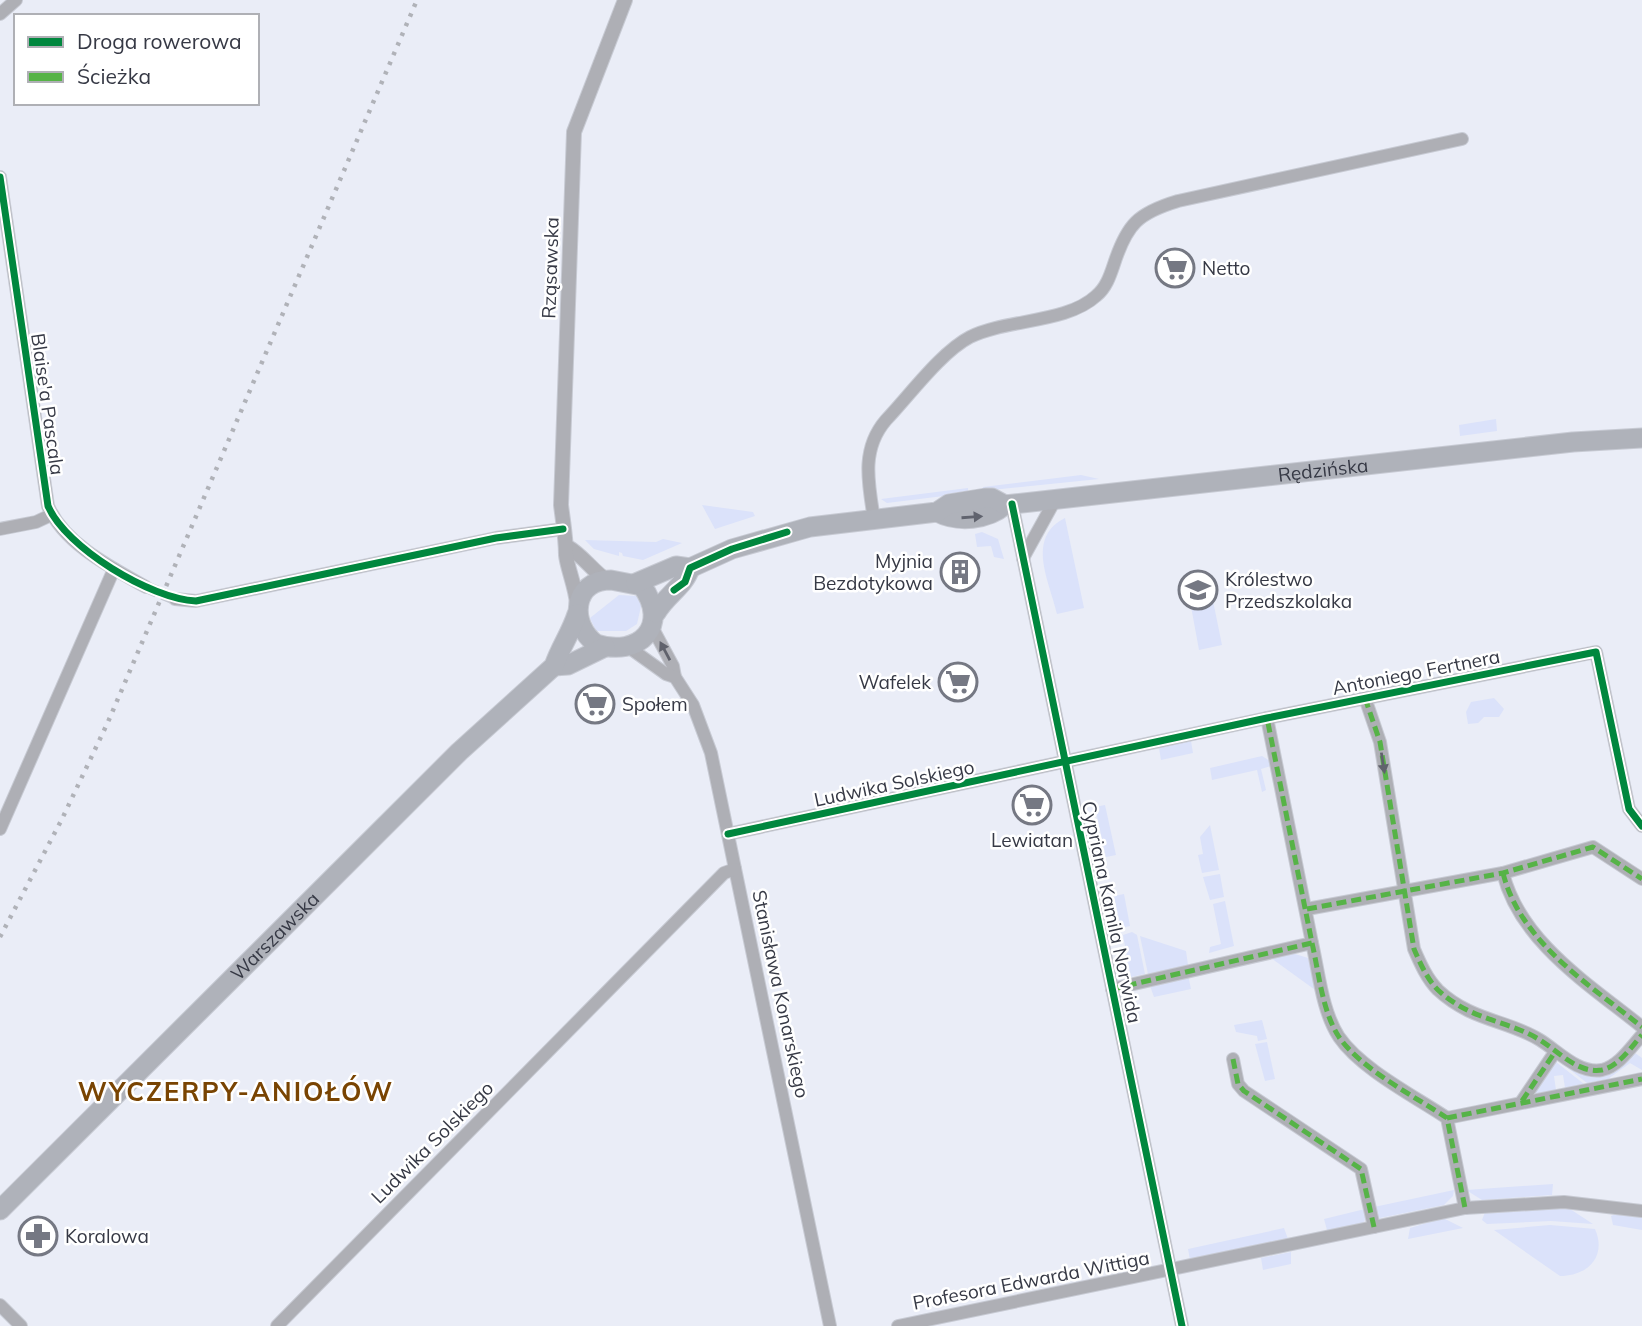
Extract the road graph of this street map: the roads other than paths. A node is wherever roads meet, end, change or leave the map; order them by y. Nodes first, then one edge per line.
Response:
1 (625, 0) edge
2 (1462, 139) dead end
3 (0, 177) edge
4 (1642, 438) edge
5 (1055, 500) junction
6 (1009, 505) junction
7 (51, 515) junction
8 (874, 519) junction
9 (0, 529) edge
10 (563, 529) junction
11 (568, 547) junction
12 (1023, 558) junction
13 (690, 568) junction
14 (114, 569) junction
15 (606, 580) junction
16 (636, 583) junction
17 (146, 587) tunnel mouth
18 (174, 598) tunnel mouth
19 (577, 609) junction
20 (654, 620) junction
21 (627, 646) junction
22 (605, 647) junction
23 (554, 666) junction
24 (675, 677) junction
25 (1365, 698) junction
26 (1267, 718) junction
27 (1065, 762) junction
28 (1642, 826) edge
29 (0, 829) edge
30 (728, 834) junction
31 (735, 869) junction
32 (1503, 873) junction
33 (1642, 879) edge
34 (1403, 891) junction
35 (1307, 909) junction
36 (1312, 943) junction
37 (1112, 989) junction
38 (1642, 1027) edge
39 (1642, 1035) edge
40 (1555, 1052) junction
41 (1233, 1059) dead end
42 (1642, 1079) edge
43 (1522, 1101) junction
44 (1447, 1118) junction
45 (1465, 1208) junction
46 (0, 1210) edge
47 (1642, 1211) edge
48 (1374, 1227) junction
49 (1170, 1271) junction
50 (0, 1305) edge
51 (21, 1326) edge
52 (277, 1326) edge
53 (830, 1326) edge
54 (898, 1326) edge
55 (1182, 1326) edge

1 - 10 street, Rząsawska
2 - 8 street
3 - 7 street, Blaise'a Pascala
4 - 5 main road, Rędzińska
5 - 6 main road, Rędzińska
5 - 12 street
6 - 8 main road
6 - 12 street, Cypriana Kamila Norwida
7 - 9 street
7 - 14 street
8 - 13 main road
10 - 11 street, Rząsawska
10 - 18 street
11 - 15 street
11 - 19 street, Rząsawska
12 - 27 street, Cypriana Kamila Norwida
13 - 16 main road
13 - 20 main road
14 - 17 street
14 - 29 street
15 - 16 main road
15 - 19 main road
16 - 20 main road
19 - 22 main road
19 - 23 main road, Warszawska
20 - 21 main road
24 -> 20 street, Stanisława Konarskiego
21 - 22 main road
21 - 24 street, Stanisława Konarskiego
22 - 23 main road, Warszawska
23 - 46 main road, Warszawska
24 - 30 street, Stanisława Konarskiego
25 - 26 street, Antoniego Fertnera
25 - 28 street, Antoniego Fertnera
25 -> 34 street, Antoniego Fertnera
26 - 27 street, Antoniego Fertnera
26 - 35 street
27 - 30 street, Ludwika Solskiego
27 - 37 street, Cypriana Kamila Norwida
30 - 31 street, Stanisława Konarskiego
31 - 52 street, Ludwika Solskiego
31 - 53 street, Stanisława Konarskiego
32 - 33 street
32 - 34 street
32 - 38 street
34 - 35 street
34 - 40 street, Antoniego Fertnera
35 - 36 street
36 - 37 street
36 - 44 street
37 - 49 street, Cypriana Kamila Norwida
39 - 40 street, Antoniego Fertnera
40 - 43 street
41 - 48 street
42 - 43 street
43 - 44 street
44 - 45 street
45 - 47 street, Profesora Edwarda Wittiga
45 - 48 street, Profesora Edwarda Wittiga
48 - 49 street, Profesora Edwarda Wittiga
49 - 54 street, Profesora Edwarda Wittiga
49 - 55 street, Cypriana Kamila Norwida
50 - 51 street

